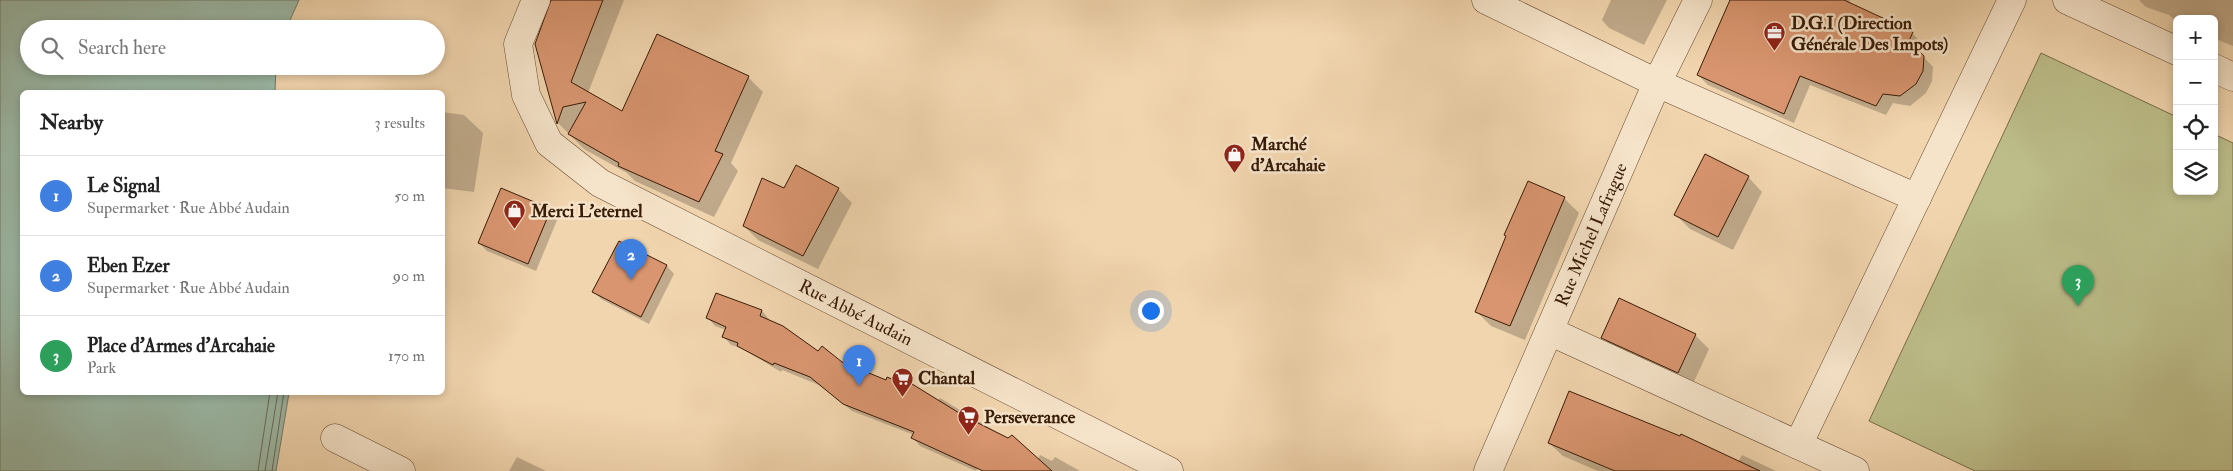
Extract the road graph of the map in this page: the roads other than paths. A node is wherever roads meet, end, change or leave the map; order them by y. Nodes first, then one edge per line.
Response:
1 (536, 0) edge
2 (1486, 0) edge
3 (1698, 0) edge
4 (2012, 0) edge
5 (2067, 0) edge
6 (2173, 49) edge
7 (2218, 70) edge
8 (2233, 77) edge
9 (1657, 83) junction
10 (1917, 198) junction
11 (1549, 331) junction
12 (335, 438) dead end
13 (1798, 445) junction
14 (401, 471) edge
15 (1169, 471) edge
16 (1488, 471) edge
17 (1855, 471) edge

1 - 15 street, Rue Abbé Audain
2 - 9 street
3 - 9 street, Rue Michel Lafrague
4 - 10 street
5 - 6 street
7 - 8 street
9 - 10 street
9 - 11 street, Rue Michel Lafrague
10 - 13 street
11 - 13 street
11 - 16 street, Rue Michel Lafrague
12 - 14 street
13 - 17 street

